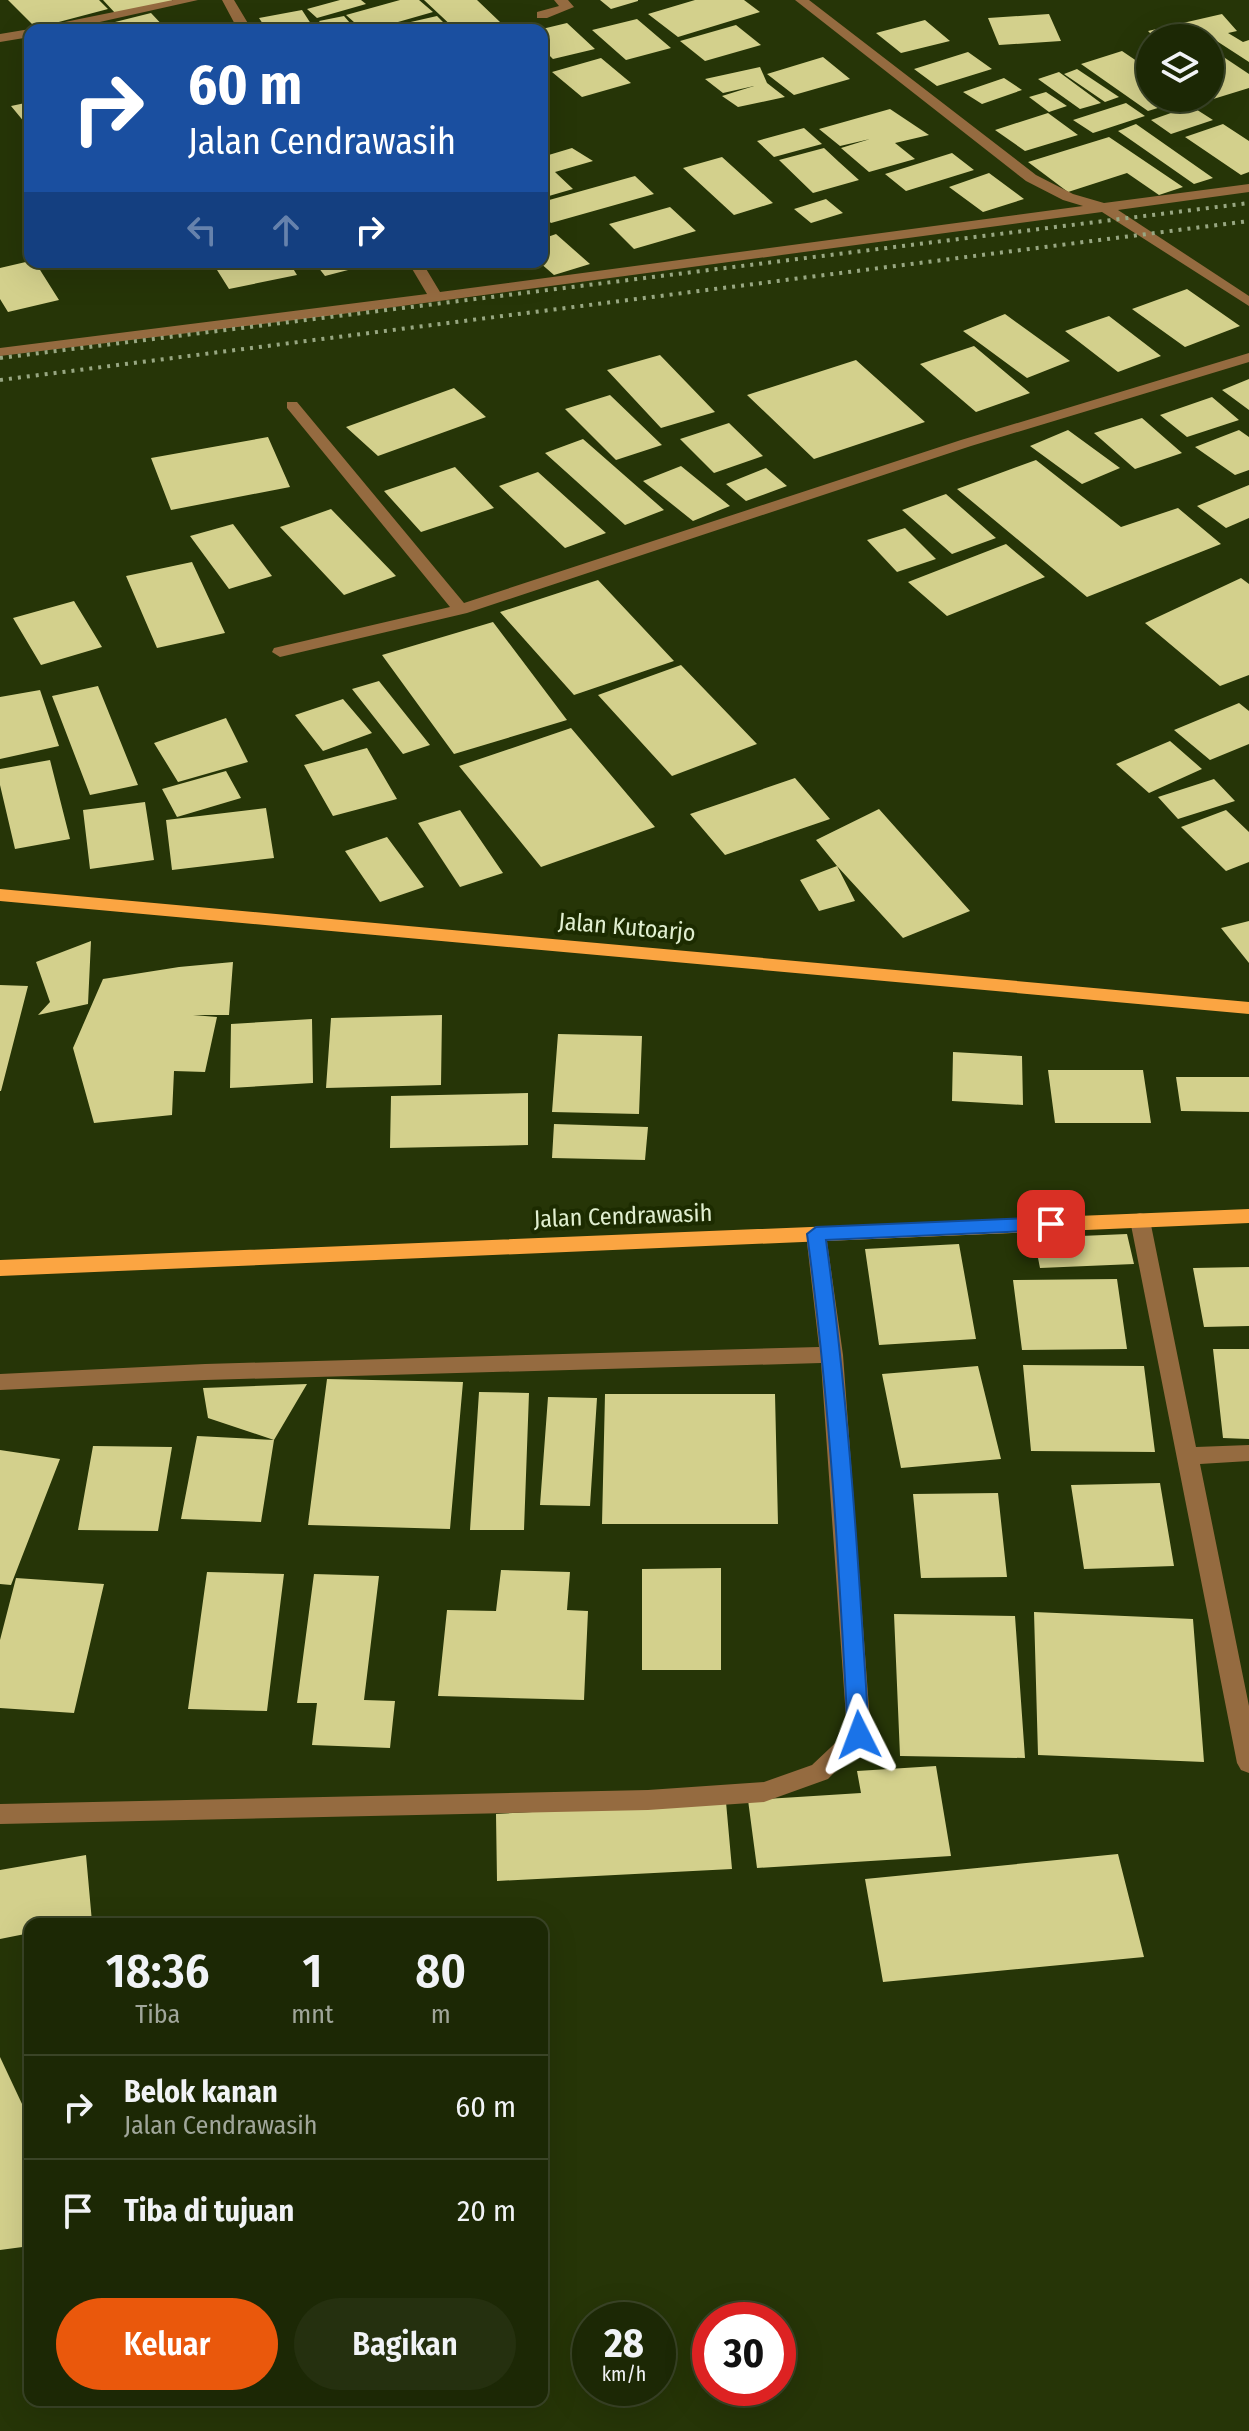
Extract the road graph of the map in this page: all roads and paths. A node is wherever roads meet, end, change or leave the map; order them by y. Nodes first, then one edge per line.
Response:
1 (192, 0) edge
2 (228, 0) edge
3 (560, 0) edge
4 (801, 0) edge
5 (542, 15) dead end
6 (74, 24) edge
7 (242, 24) edge
8 (2, 33) edge
9 (24, 33) edge
10 (1249, 188) edge
11 (1105, 208) junction
12 (419, 268) edge
13 (435, 296) junction
14 (1249, 302) edge
15 (0, 352) edge
16 (1249, 357) edge
17 (292, 405) dead end
18 (461, 609) junction
19 (280, 652) dead end
20 (0, 895) edge
21 (1249, 1008) edge
22 (1249, 1216) edge
23 (1140, 1220) junction
24 (816, 1234) junction
25 (0, 1268) edge
26 (833, 1355) junction
27 (0, 1382) edge
28 (1249, 1453) edge
29 (1185, 1456) junction
30 (1249, 1763) edge
31 (0, 1814) edge

1 - 6 street
2 - 7 street
3 - 5 street
4 - 11 street
8 - 9 street
10 - 11 street
11 - 13 street
11 - 14 street
12 - 13 street
13 - 15 street
16 - 18 street
17 - 18 street
18 - 19 street
20 - 21 main road, Jalan Kutoarjo
22 - 23 main road, Jalan Cendrawasih
23 - 24 main road, Jalan Cendrawasih
23 - 29 street
24 - 25 main road, Jalan Cendrawasih
24 - 26 street
26 - 27 street
26 - 31 street
28 - 29 street
29 - 30 street

